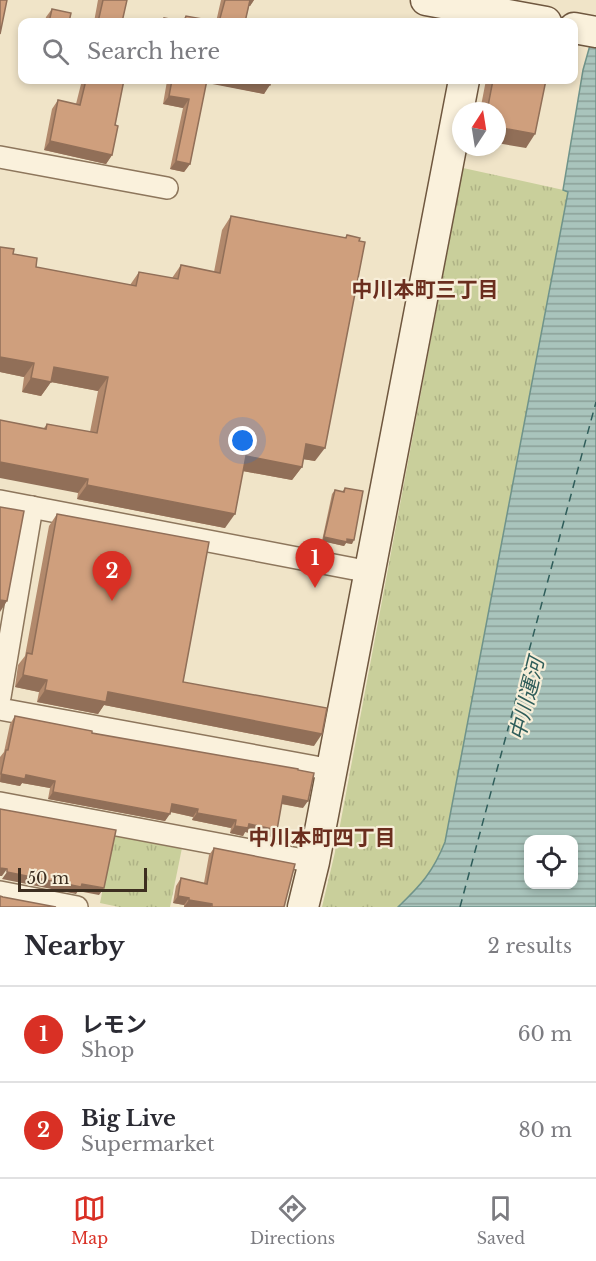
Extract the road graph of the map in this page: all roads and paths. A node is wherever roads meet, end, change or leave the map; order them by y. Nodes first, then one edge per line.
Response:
1 (426, 0) edge
2 (477, 11) edge
3 (521, 18) edge
4 (463, 84) edge
5 (0, 157) edge
6 (167, 188) dead end
7 (0, 501) edge
8 (32, 507) junction
9 (370, 572) junction
10 (0, 697) edge
11 (0, 709) edge
12 (332, 770) junction
13 (0, 803) edge
14 (314, 862) junction
15 (0, 892) edge
16 (77, 907) edge
17 (303, 907) edge

1 - 2 street
2 - 3 street
4 - 9 street
5 - 6 street
7 - 8 street
8 - 9 street
8 - 10 street
9 - 12 street
11 - 12 street
12 - 14 street
13 - 14 street
14 - 17 street
15 - 16 street

